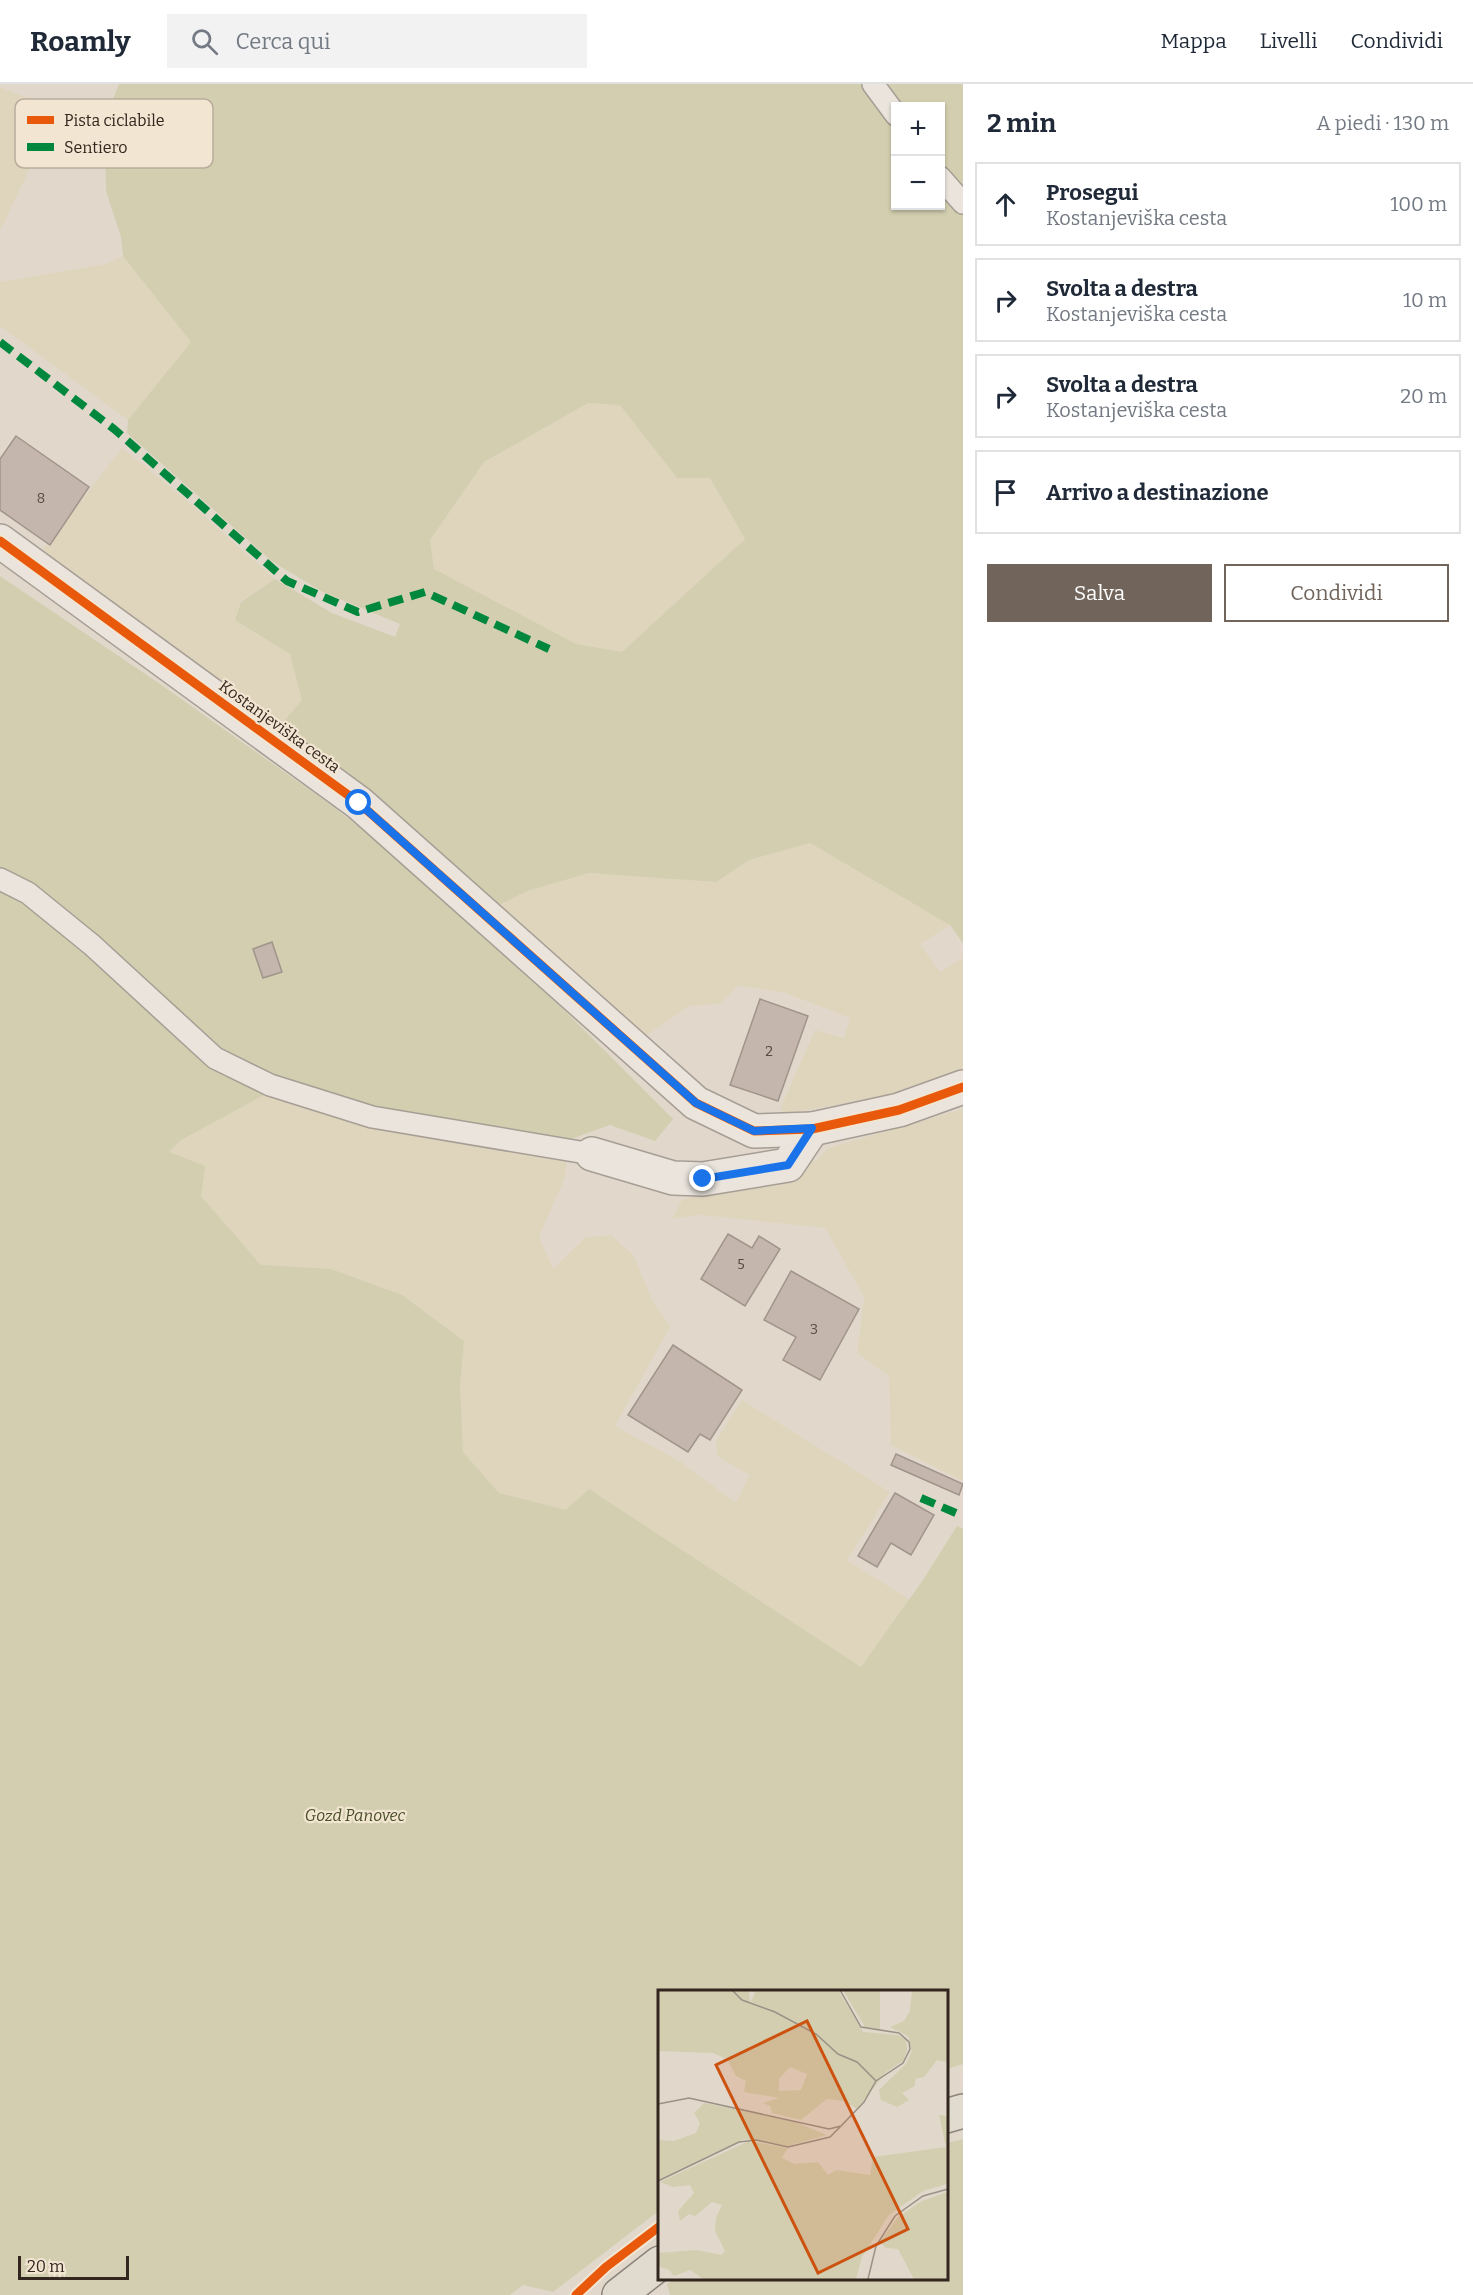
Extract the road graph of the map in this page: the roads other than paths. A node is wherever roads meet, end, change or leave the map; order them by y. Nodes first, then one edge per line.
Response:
1 (873, 84) edge
2 (891, 108) edge
3 (945, 183) edge
4 (963, 203) edge
5 (0, 541) edge
6 (0, 879) edge
7 (963, 1087) edge
8 (812, 1128) junction
9 (592, 1154) joint
10 (963, 2111) edge
11 (948, 2115) edge
12 (658, 2265) edge
13 (619, 2295) edge

1 - 2 lane
3 - 4 lane
5 - 8 street, Kostanjeviška cesta
6 - 9 lane
7 - 8 street, Kostanjeviška cesta
8 - 9 street
10 - 11 main road
12 - 13 main road

